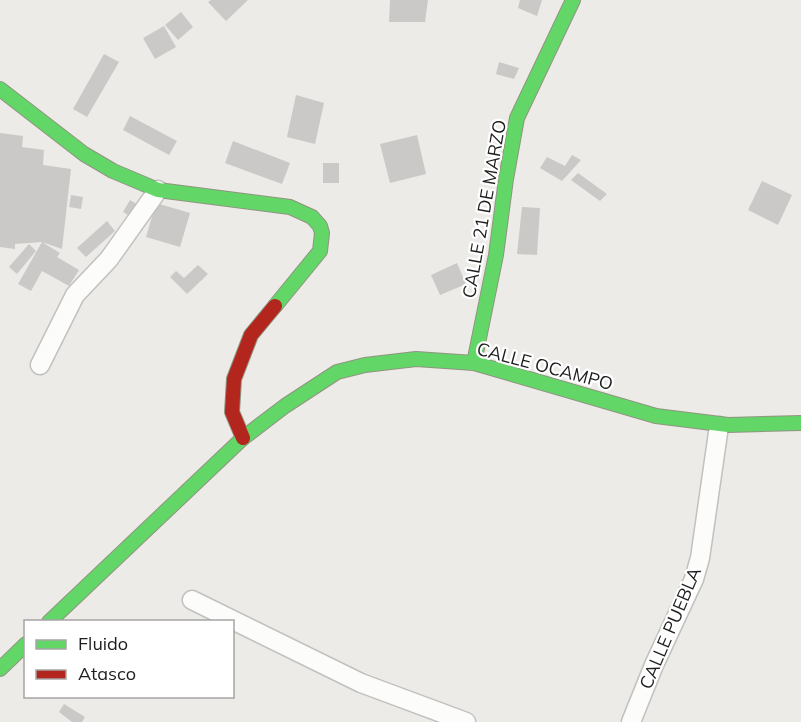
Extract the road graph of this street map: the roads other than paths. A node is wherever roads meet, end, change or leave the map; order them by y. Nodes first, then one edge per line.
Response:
1 (573, 0) edge
2 (0, 89) edge
3 (158, 190) junction
4 (474, 363) junction
5 (40, 365) dead end
6 (801, 423) edge
7 (719, 426) junction
8 (243, 438) junction
9 (192, 600) dead end
10 (50, 620) edge
11 (233, 620) edge
12 (234, 621) edge
13 (24, 646) edge
14 (0, 669) edge
15 (466, 722) edge
16 (631, 722) edge

1 - 4 street, CALLE 21 DE MARZO
2 - 3 street
3 - 5 street
3 - 8 street
4 - 7 street, CALLE OCAMPO
4 - 8 street, CALLE OCAMPO
6 - 7 street, CALLE OCAMPO
7 - 16 street, CALLE PUEBLA
8 - 10 street, CALLE OCAMPO
9 - 11 street
12 - 15 street
13 - 14 street

